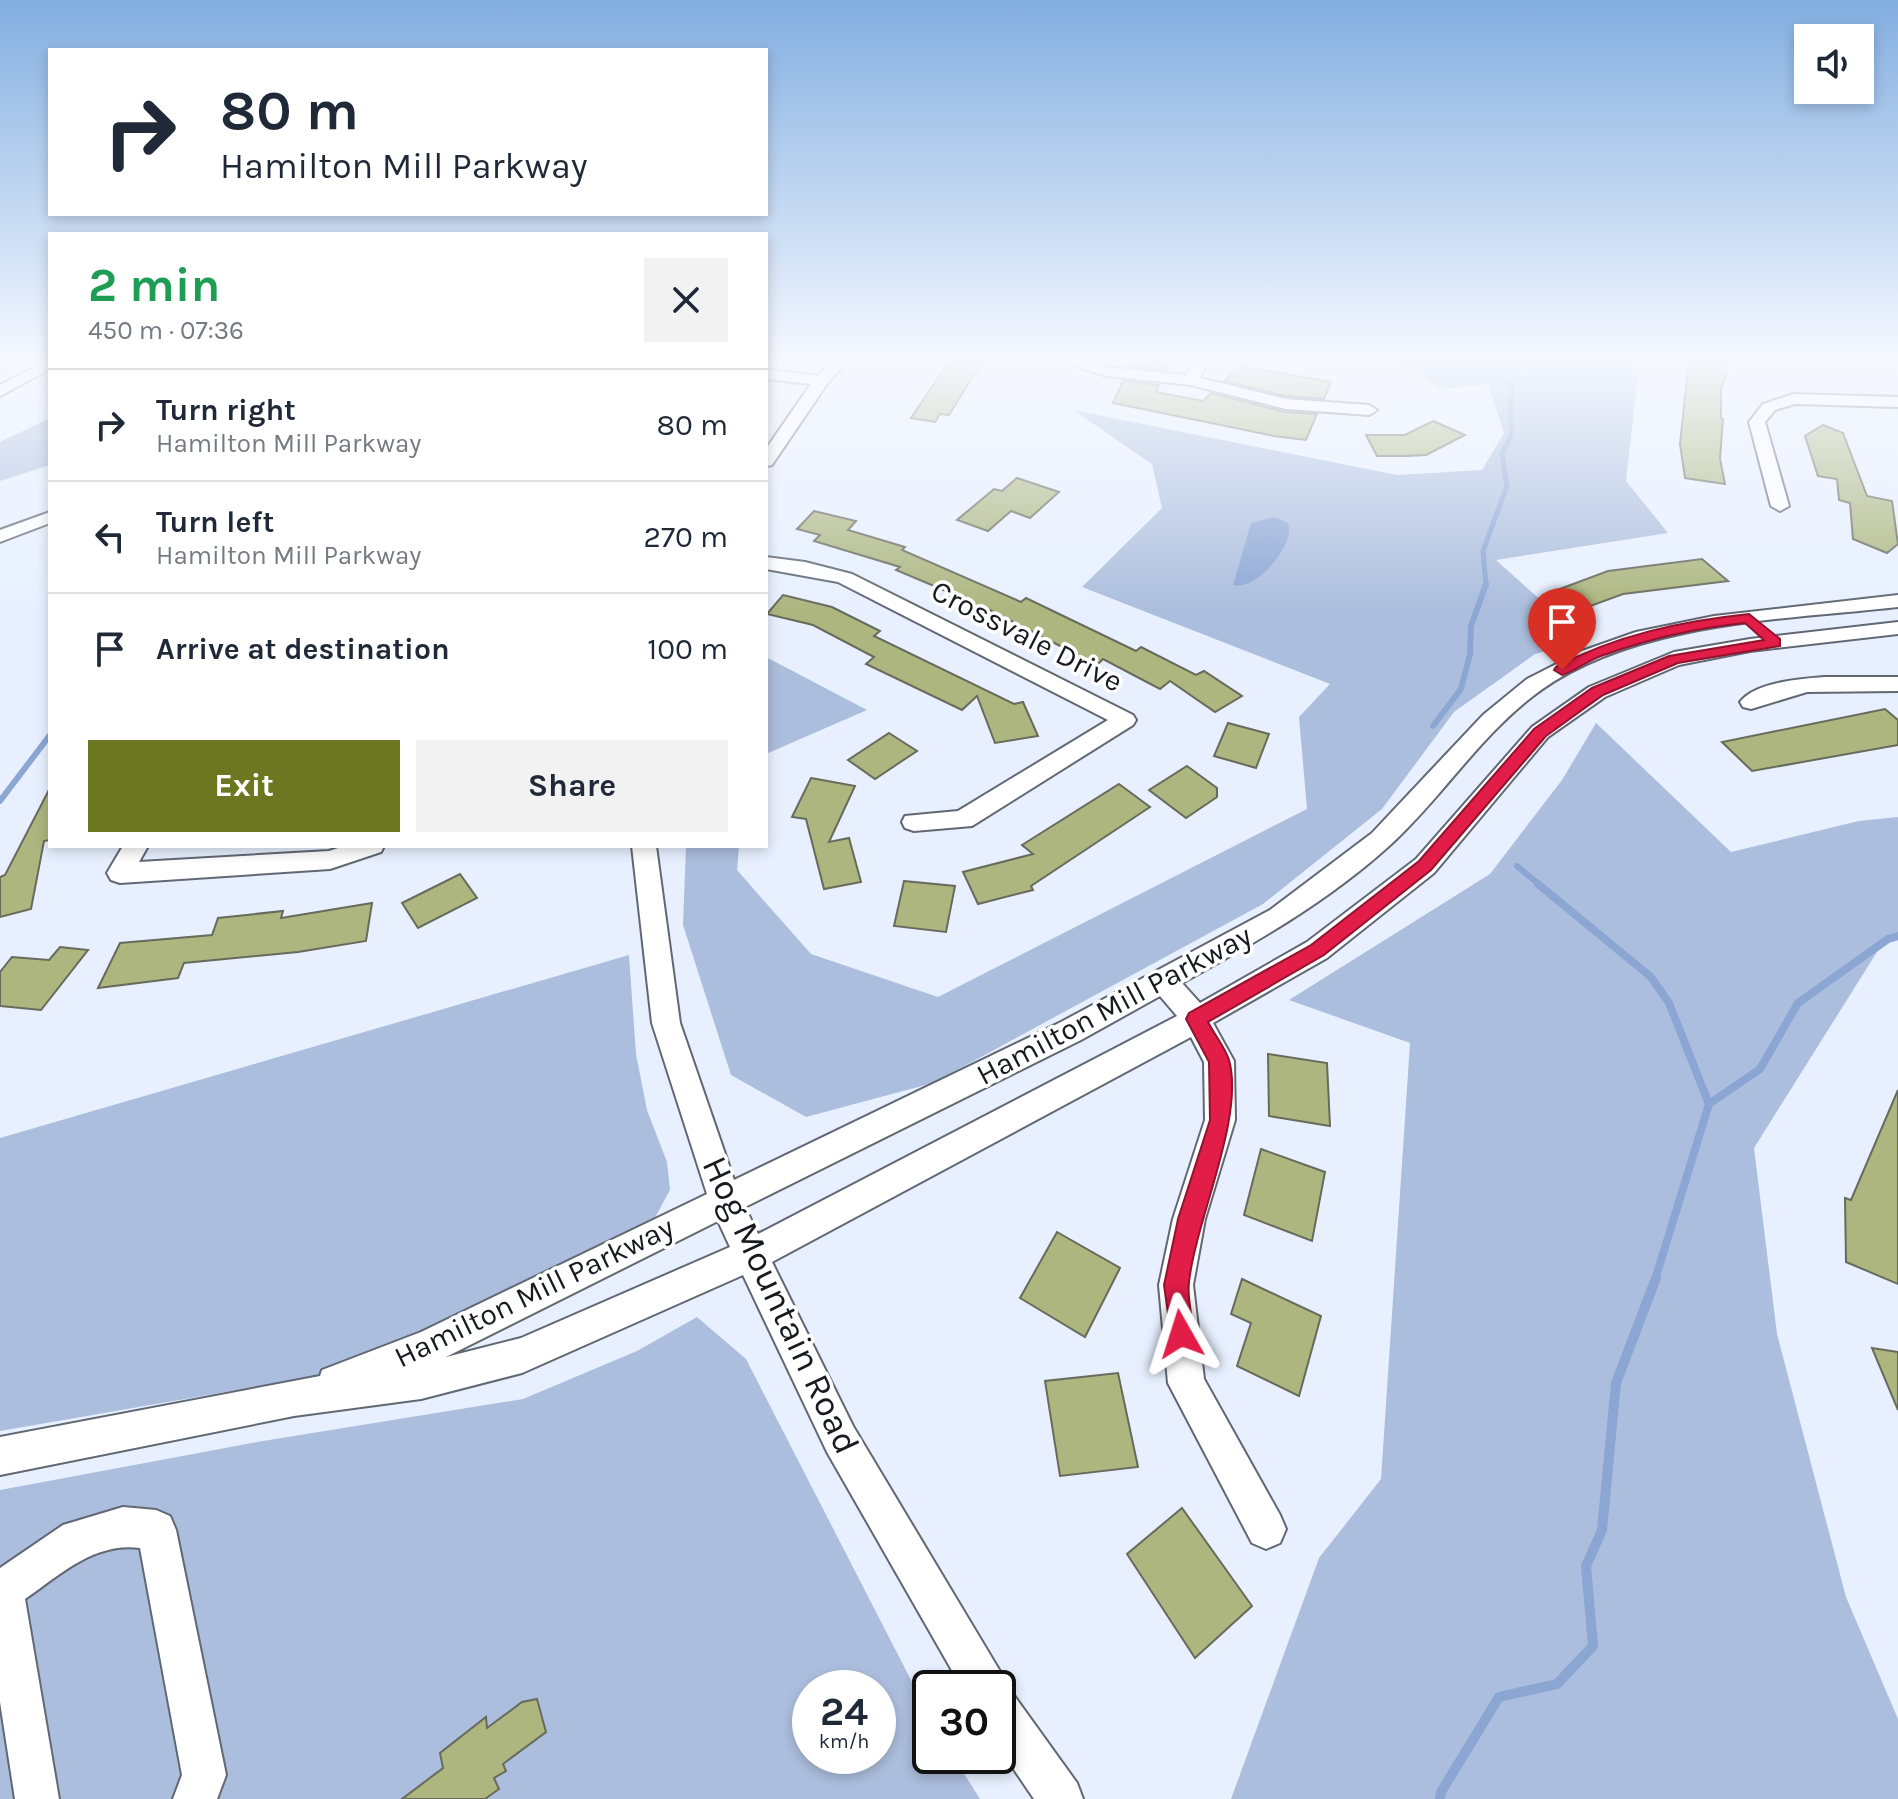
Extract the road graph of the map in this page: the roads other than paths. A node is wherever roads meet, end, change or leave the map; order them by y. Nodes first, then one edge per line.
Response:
1 (1762, 442) edge
2 (1780, 506) dead end
3 (48, 518) edge
4 (0, 536) edge
5 (768, 563) edge
6 (1898, 601) edge
7 (1749, 618) junction
8 (1898, 628) edge
9 (1775, 642) junction
10 (1821, 683) junction
11 (1898, 684) edge
12 (1751, 702) dead end
13 (914, 822) dead end
14 (135, 848) edge
15 (366, 848) edge
16 (644, 848) edge
17 (1163, 980) junction
18 (1196, 1019) junction
19 (725, 1201) junction
20 (751, 1255) junction
21 (294, 1398) junction
22 (0, 1456) edge
23 (1266, 1529) dead end
24 (2, 1591) edge
25 (975, 1670) edge
26 (1016, 1735) edge
27 (37, 1799) edge
28 (195, 1799) edge
29 (1061, 1799) edge

1 - 2 street
3 - 4 street
5 - 13 street, Crossvale Drive
6 - 7 street, Hamilton Mill Parkway
7 - 9 street
7 - 17 street, Hamilton Mill Parkway
8 - 9 street, Hamilton Mill Parkway
9 - 10 street
9 - 18 street, Hamilton Mill Parkway
10 - 11 street
10 - 12 street
14 - 15 street
16 - 19 street, Hog Mountain Road
17 - 18 street
17 - 19 street, Hamilton Mill Parkway
18 - 20 street, Hamilton Mill Parkway
18 - 23 street
19 - 20 street, Hog Mountain Road
19 - 21 street, Hamilton Mill Parkway
20 - 21 street, Hamilton Mill Parkway
20 - 25 street, Hog Mountain Road
21 - 22 street, Hamilton Mill Parkway
24 - 27 street
24 - 28 street
26 - 29 street

